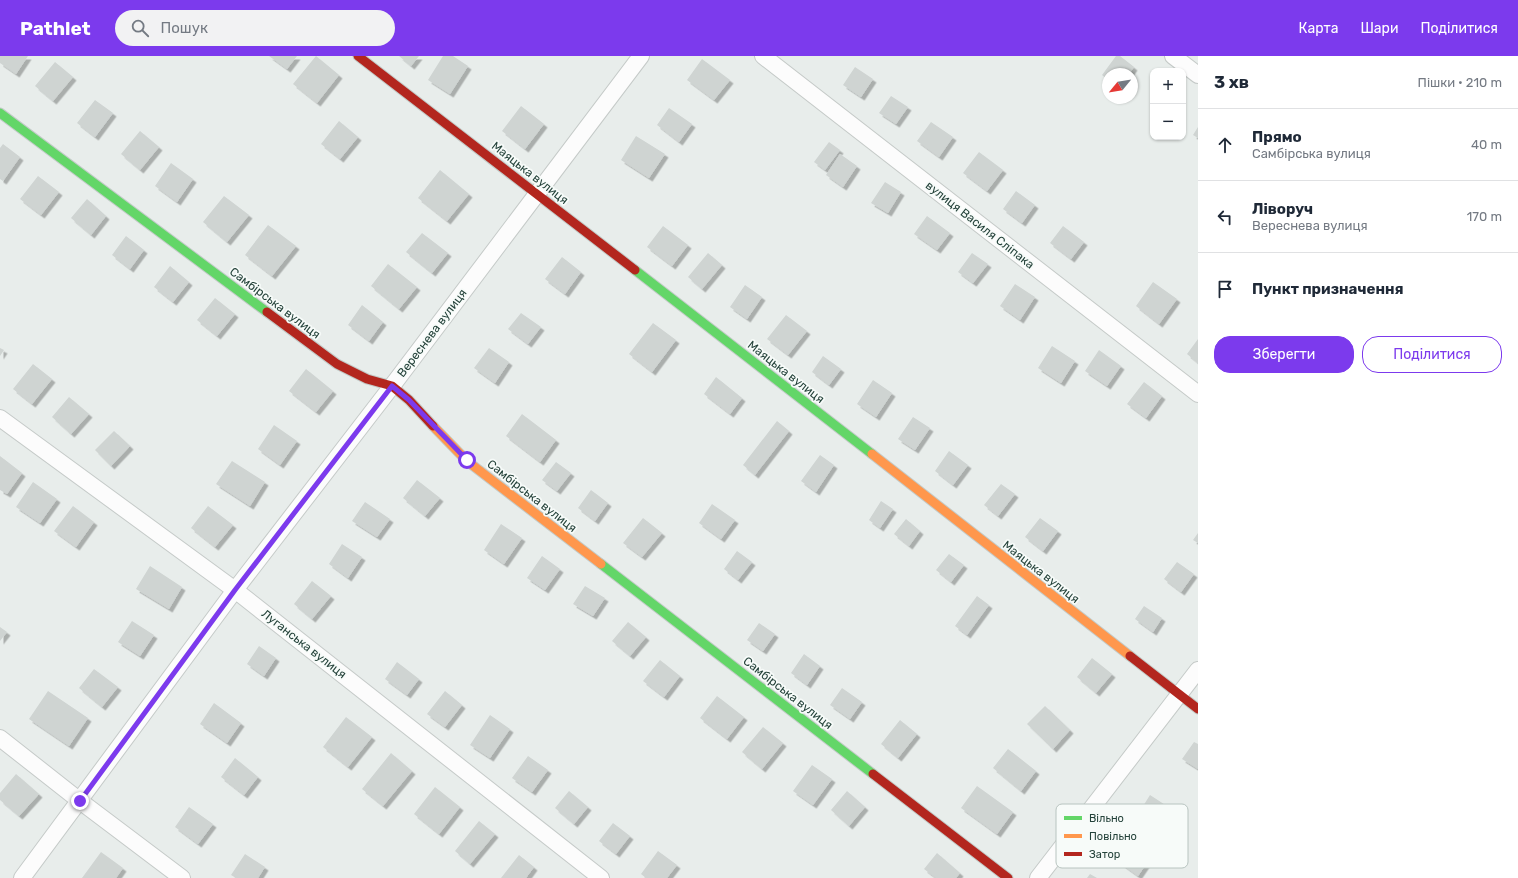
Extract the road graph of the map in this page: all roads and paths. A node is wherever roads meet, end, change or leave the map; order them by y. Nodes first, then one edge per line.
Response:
1 (358, 56) edge
2 (641, 56) edge
3 (763, 56) edge
4 (1173, 56) edge
5 (1198, 75) edge
6 (0, 112) edge
7 (537, 193) junction
8 (392, 386) junction
9 (1198, 394) edge
10 (0, 418) edge
11 (235, 590) junction
12 (1198, 670) edge
13 (1179, 695) junction
14 (1198, 709) edge
15 (0, 738) edge
16 (80, 801) junction
17 (1095, 804) edge
18 (1056, 855) edge
19 (22, 878) edge
20 (182, 878) edge
21 (601, 878) edge
22 (1008, 878) edge
23 (1038, 878) edge

1 - 7 street, Маяцька вулиця
2 - 7 street, Вереснева вулиця
3 - 9 street, вулиця Василя Сліпака
4 - 5 street
6 - 8 street, Самбірська вулиця
7 - 8 street, Вереснева вулиця
7 - 13 street, Маяцька вулиця
8 - 11 street, Вереснева вулиця
8 - 22 street, Самбірська вулиця
10 - 11 street, Луганська вулиця
11 - 16 street, Вереснева вулиця
11 - 21 street, Луганська вулиця
12 - 13 street
13 - 14 street, Маяцька вулиця
13 - 17 street
15 - 16 street
16 - 19 street, Вереснева вулиця
16 - 20 street
18 - 23 street

